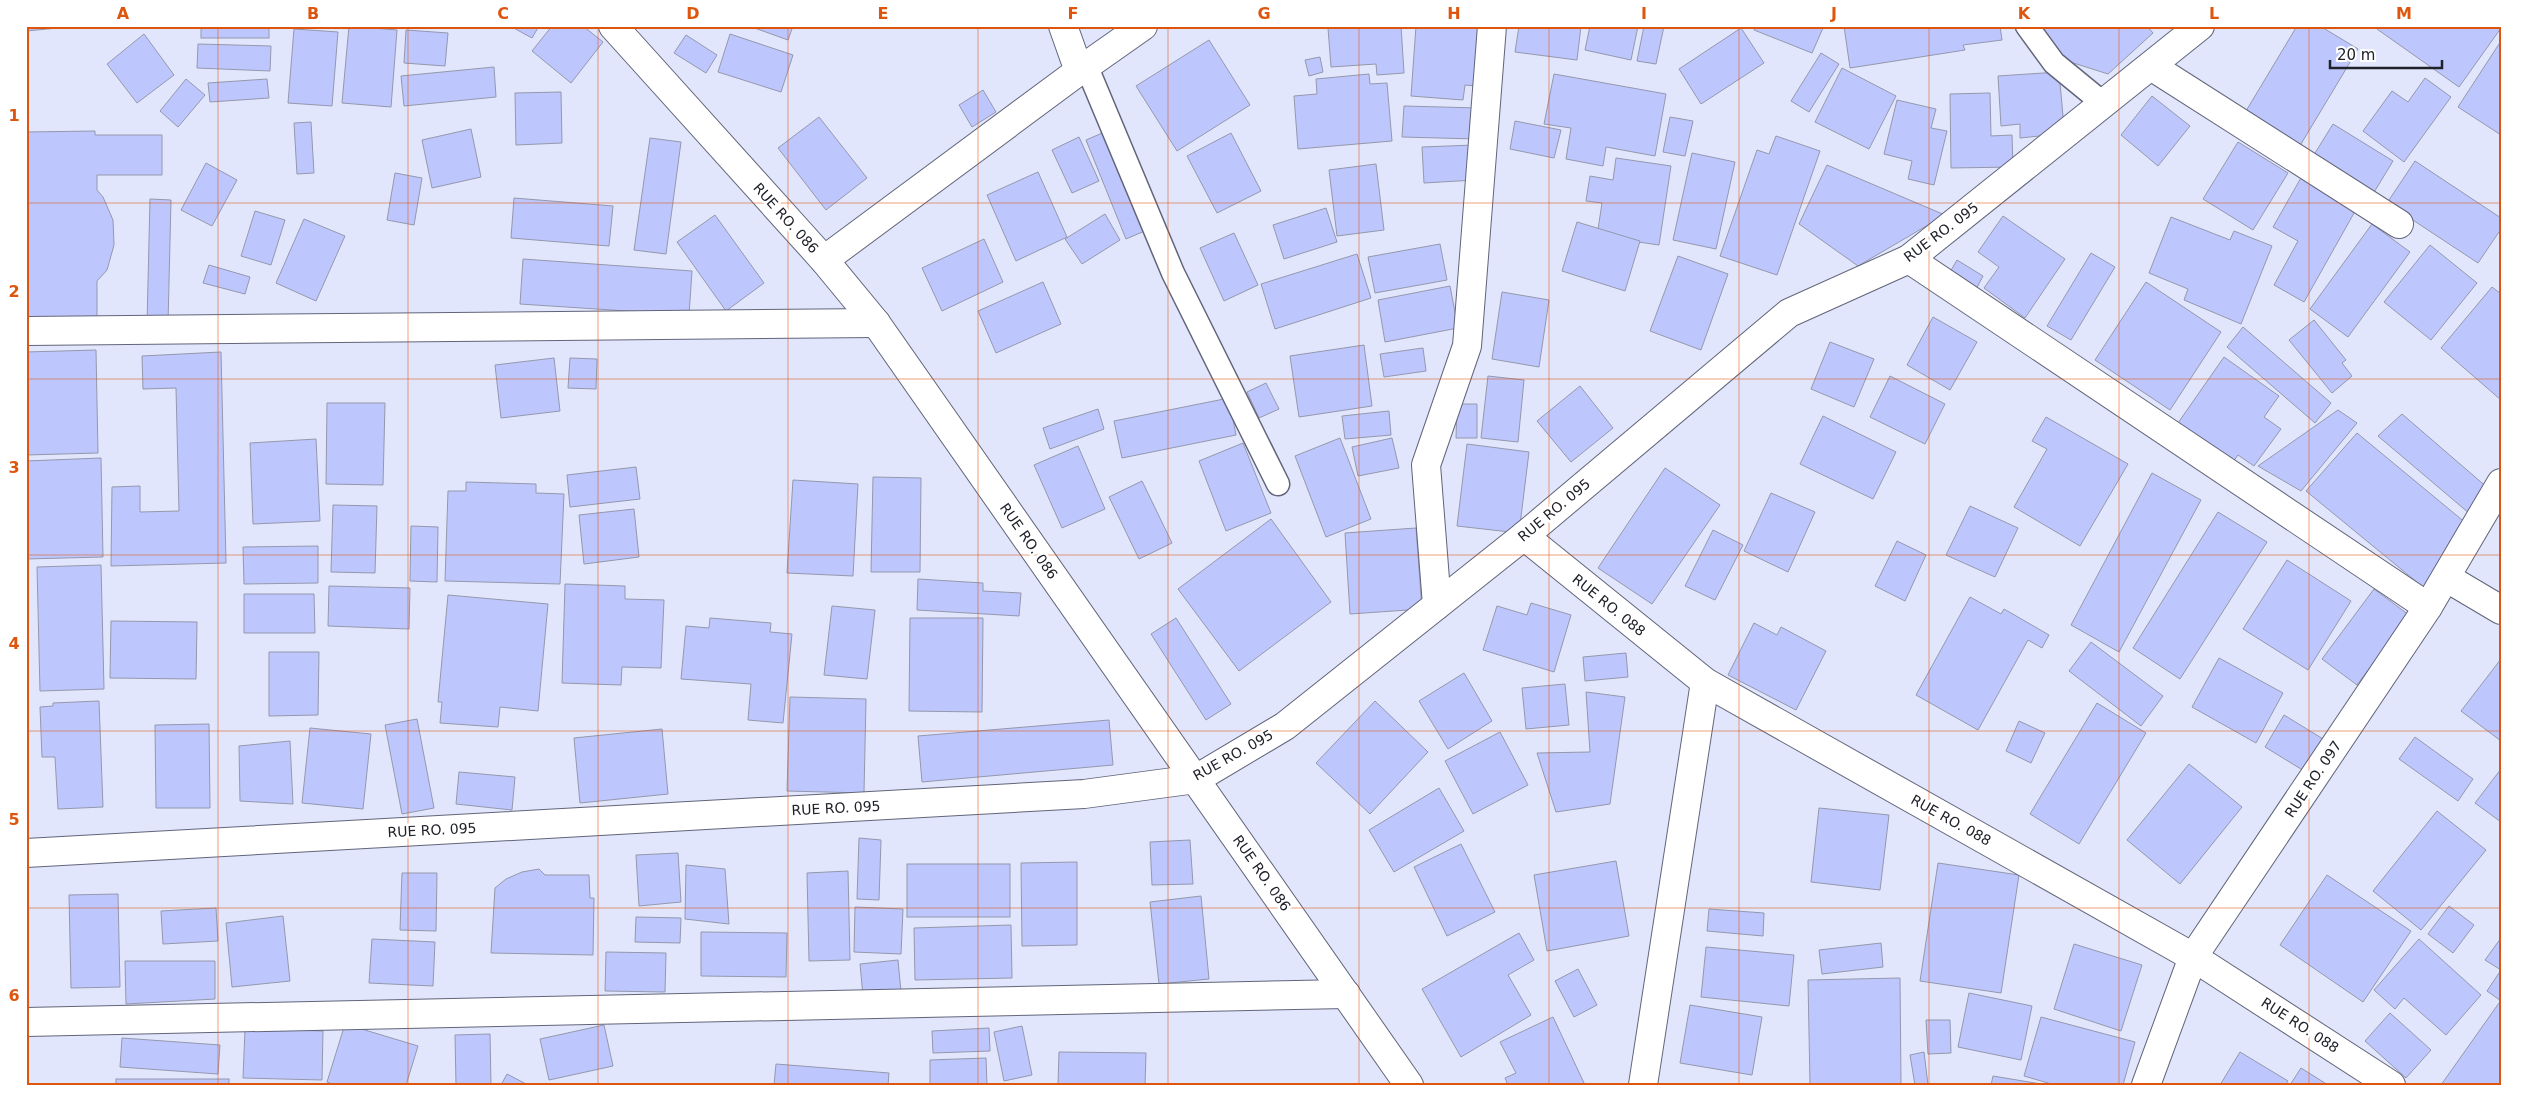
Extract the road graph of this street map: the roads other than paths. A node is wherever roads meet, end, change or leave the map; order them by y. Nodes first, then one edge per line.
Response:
1 (613, 26) edge
2 (1062, 26) edge
3 (1143, 26) edge
4 (1492, 26) edge
5 (2027, 26) edge
6 (2200, 26) edge
7 (2151, 66) junction
8 (1082, 68) junction
9 (2104, 104) junction
10 (2399, 224) dead end
11 (1910, 259) junction
12 (824, 260) junction
13 (876, 323) junction
14 (26, 331) edge
15 (2501, 483) edge
16 (1278, 484) dead end
17 (1524, 536) junction
18 (2447, 578) junction
19 (1437, 605) junction
20 (2428, 607) junction
21 (2501, 610) edge
22 (1705, 682) junction
23 (1196, 779) junction
24 (26, 853) edge
25 (2193, 957) junction
26 (1346, 994) junction
27 (26, 1022) edge
28 (1410, 1085) edge
29 (1644, 1085) edge
30 (2146, 1085) edge
31 (2392, 1085) edge

1 - 12 street, RUE RO. 086
2 - 8 street
3 - 8 street
4 - 19 street
5 - 9 lane
6 - 7 street, RUE RO. 095
7 - 9 street, RUE RO. 095
7 - 10 street
8 - 12 street
8 - 16 lane
9 - 11 street, RUE RO. 095
11 - 17 street, RUE RO. 095
11 - 20 street
12 - 13 street, RUE RO. 086
13 - 14 street
13 - 23 street, RUE RO. 086
15 - 18 street, RUE RO. 097
17 - 19 street, RUE RO. 095
17 - 22 street, RUE RO. 088
18 - 20 street, RUE RO. 097
18 - 21 street
19 - 23 street, RUE RO. 095
20 - 25 street, RUE RO. 097
22 - 25 street, RUE RO. 088
22 - 29 street
23 - 24 street, RUE RO. 095
23 - 26 street, RUE RO. 086
25 - 30 street, RUE RO. 097
25 - 31 street, RUE RO. 088
26 - 27 street
26 - 28 street, RUE RO. 086

